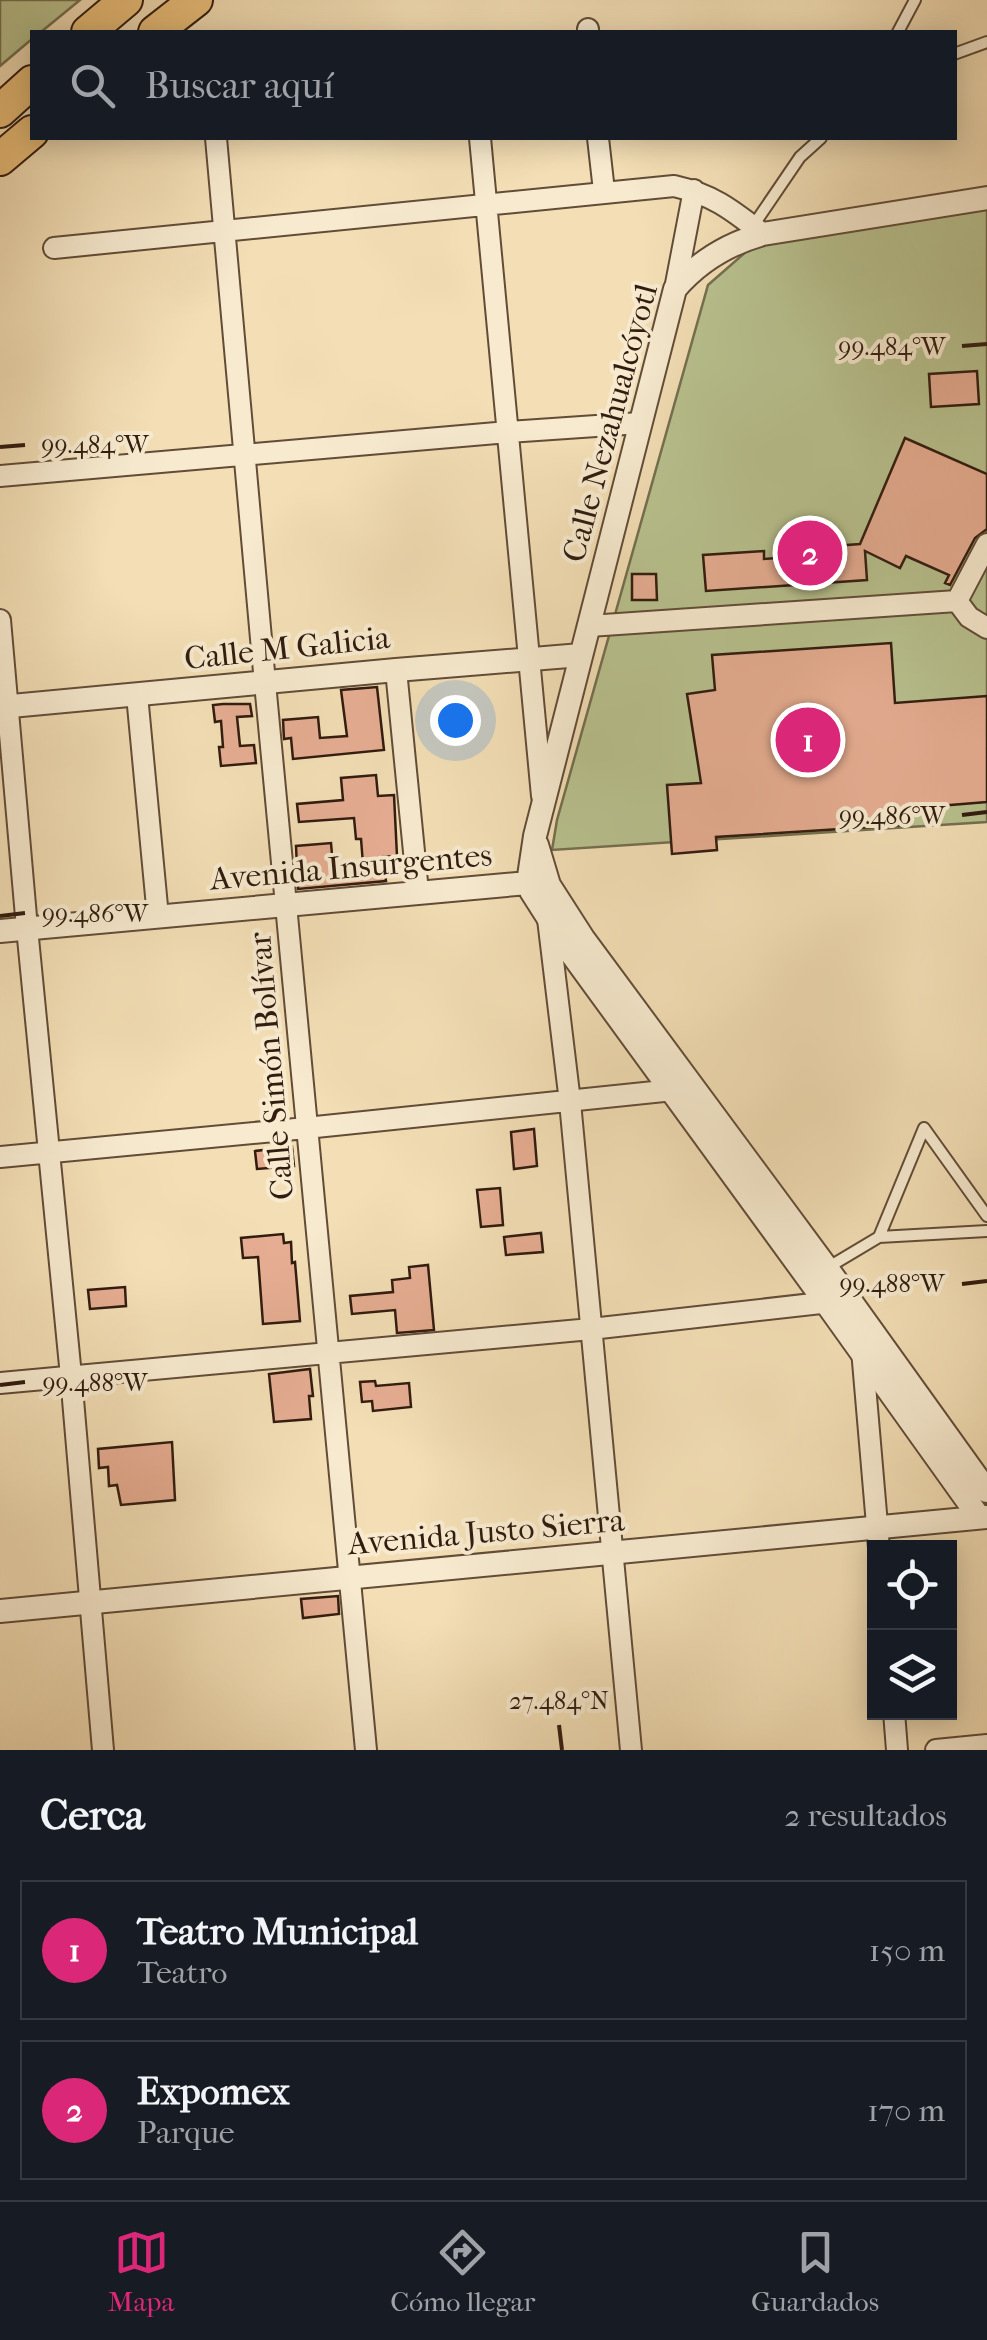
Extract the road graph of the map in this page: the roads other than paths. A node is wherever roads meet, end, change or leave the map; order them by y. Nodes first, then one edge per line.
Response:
1 (126, 0) edge
2 (196, 0) edge
3 (915, 0) edge
4 (90, 30) edge
5 (158, 30) edge
6 (899, 30) edge
7 (987, 42) edge
8 (957, 53) edge
9 (30, 76) edge
10 (30, 84) edge
11 (0, 98) edge
12 (0, 111) edge
13 (30, 131) edge
14 (30, 132) edge
15 (216, 140) edge
16 (480, 140) edge
17 (598, 140) edge
18 (819, 140) edge
19 (0, 151) edge
20 (0, 159) edge
21 (694, 190) junction
22 (604, 192) junction
23 (987, 198) edge
24 (486, 204) junction
25 (225, 230) junction
26 (758, 230) junction
27 (54, 248) dead end
28 (675, 289) junction
29 (640, 423) junction
30 (508, 432) junction
31 (244, 455) junction
32 (0, 476) edge
33 (987, 544) edge
34 (956, 602) junction
35 (0, 620) edge
36 (589, 626) junction
37 (987, 628) edge
38 (581, 655) junction
39 (529, 659) junction
40 (396, 670) junction
41 (264, 683) junction
42 (138, 695) junction
43 (3, 707) edge
44 (543, 803) junction
45 (534, 836) junction
46 (528, 884) junction
47 (418, 892) junction
48 (286, 904) junction
49 (555, 912) junction
50 (158, 917) junction
51 (27, 928) junction
52 (0, 931) edge
53 (683, 1090) junction
54 (570, 1102) junction
55 (306, 1128) junction
56 (49, 1152) junction
57 (0, 1156) edge
58 (987, 1216) edge
59 (987, 1231) edge
60 (879, 1238) junction
61 (818, 1273) junction
62 (845, 1306) junction
63 (591, 1329) junction
64 (329, 1353) junction
65 (862, 1353) junction
66 (71, 1376) junction
67 (0, 1383) edge
68 (987, 1491) edge
69 (983, 1517) edge
70 (878, 1538) edge
71 (612, 1554) junction
72 (350, 1578) junction
73 (90, 1602) junction
74 (0, 1611) edge
75 (895, 1720) edge
76 (987, 1745) edge
77 (103, 1750) edge
78 (366, 1750) edge
79 (631, 1750) edge
80 (897, 1750) edge
81 (936, 1750) edge

1 - 4 highway
2 - 5 highway
3 - 6 lane
7 - 8 lane
9 - 11 highway
10 - 12 highway
13 - 19 highway
14 - 20 highway
15 - 25 street, Calle Simón Bolívar
16 - 24 street
17 - 22 street
18 - 26 lane
21 - 22 street
21 - 26 street
21 - 28 street
22 - 24 street
23 - 26 street, Calle Nezahualcóyotl
24 - 25 street
24 - 30 street
25 - 27 street
25 - 31 street, Calle Simón Bolívar
26 - 28 street, Calle Nezahualcóyotl
28 - 29 street, Calle Nezahualcóyotl
29 - 30 street
29 - 36 street, Calle Nezahualcóyotl
30 - 31 street
30 - 39 street
31 - 32 street
31 - 41 street, Calle Simón Bolívar
33 - 34 street
34 - 36 street
34 - 37 street
35 - 43 street
36 - 38 street, Calle Nezahualcóyotl
38 - 39 street, Calle M Galicia
38 - 44 street, Calle Nezahualcóyotl
39 - 40 street, Calle M Galicia
39 - 44 street
40 - 41 street, Calle M Galicia
40 - 47 street
41 - 42 street, Calle M Galicia
41 - 48 street, Calle Simón Bolívar
42 - 43 street, Calle M Galicia
42 - 50 street
43 - 51 street
44 - 45 street, Calle Nezahualcóyotl
45 - 46 street, Calle Nezahualcóyotl
45 - 49 street
46 - 47 street, Avenida Insurgentes
46 - 49 street
47 - 48 street, Avenida Insurgentes
48 - 50 street, Avenida Insurgentes
48 - 55 street, Calle Simón Bolívar
49 - 53 street
49 - 54 street
50 - 51 street, Avenida Insurgentes
51 - 52 street, Avenida Insurgentes
51 - 56 street
53 - 54 street
53 - 61 street
54 - 55 street
54 - 63 street
55 - 56 street
55 - 64 street, Calle Simón Bolívar
56 - 57 street
56 - 66 street
58 - 60 lane
59 - 60 lane
60 - 61 lane
61 - 62 street
62 - 63 street
62 - 65 street
62 - 65 street
62 - 68 street
63 - 64 street
63 - 71 street
64 - 66 street
64 - 72 street, Calle Simón Bolívar
65 - 69 street
65 - 70 street
66 - 67 street
66 - 73 street
69 - 70 street, Avenida Justo Sierra
70 - 71 street, Avenida Justo Sierra
71 - 72 street, Avenida Justo Sierra
71 - 79 street
72 - 73 street, Avenida Justo Sierra
72 - 78 street, Calle Simón Bolívar
73 - 74 street, Avenida Justo Sierra
73 - 77 street
75 - 80 street
76 - 81 street

